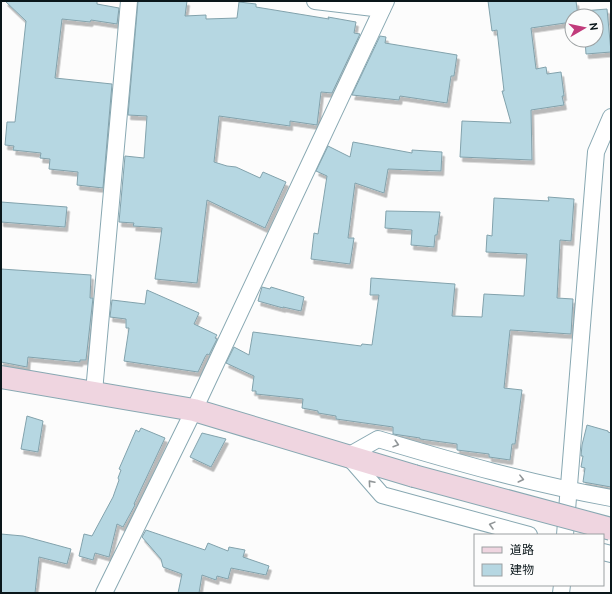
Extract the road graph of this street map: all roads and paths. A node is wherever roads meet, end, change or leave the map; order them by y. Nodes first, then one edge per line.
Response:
1 (128, 1) edge
2 (315, 1) edge
3 (384, 5) edge
4 (611, 117) edge
5 (1, 377) edge
6 (94, 392) junction
7 (194, 410) junction
8 (348, 456) junction
9 (569, 490) junction
10 (611, 498) edge
11 (611, 530) edge
12 (525, 534) edge
13 (565, 534) edge
14 (104, 593) edge

1 - 6 street
2 - 3 street
3 - 7 street
4 - 9 street
5 - 6 street
6 - 7 street
7 - 8 street
7 - 14 street
8 -> 9 street
8 - 11 street, bridge
12 -> 8 street
9 - 10 street
9 - 13 street

